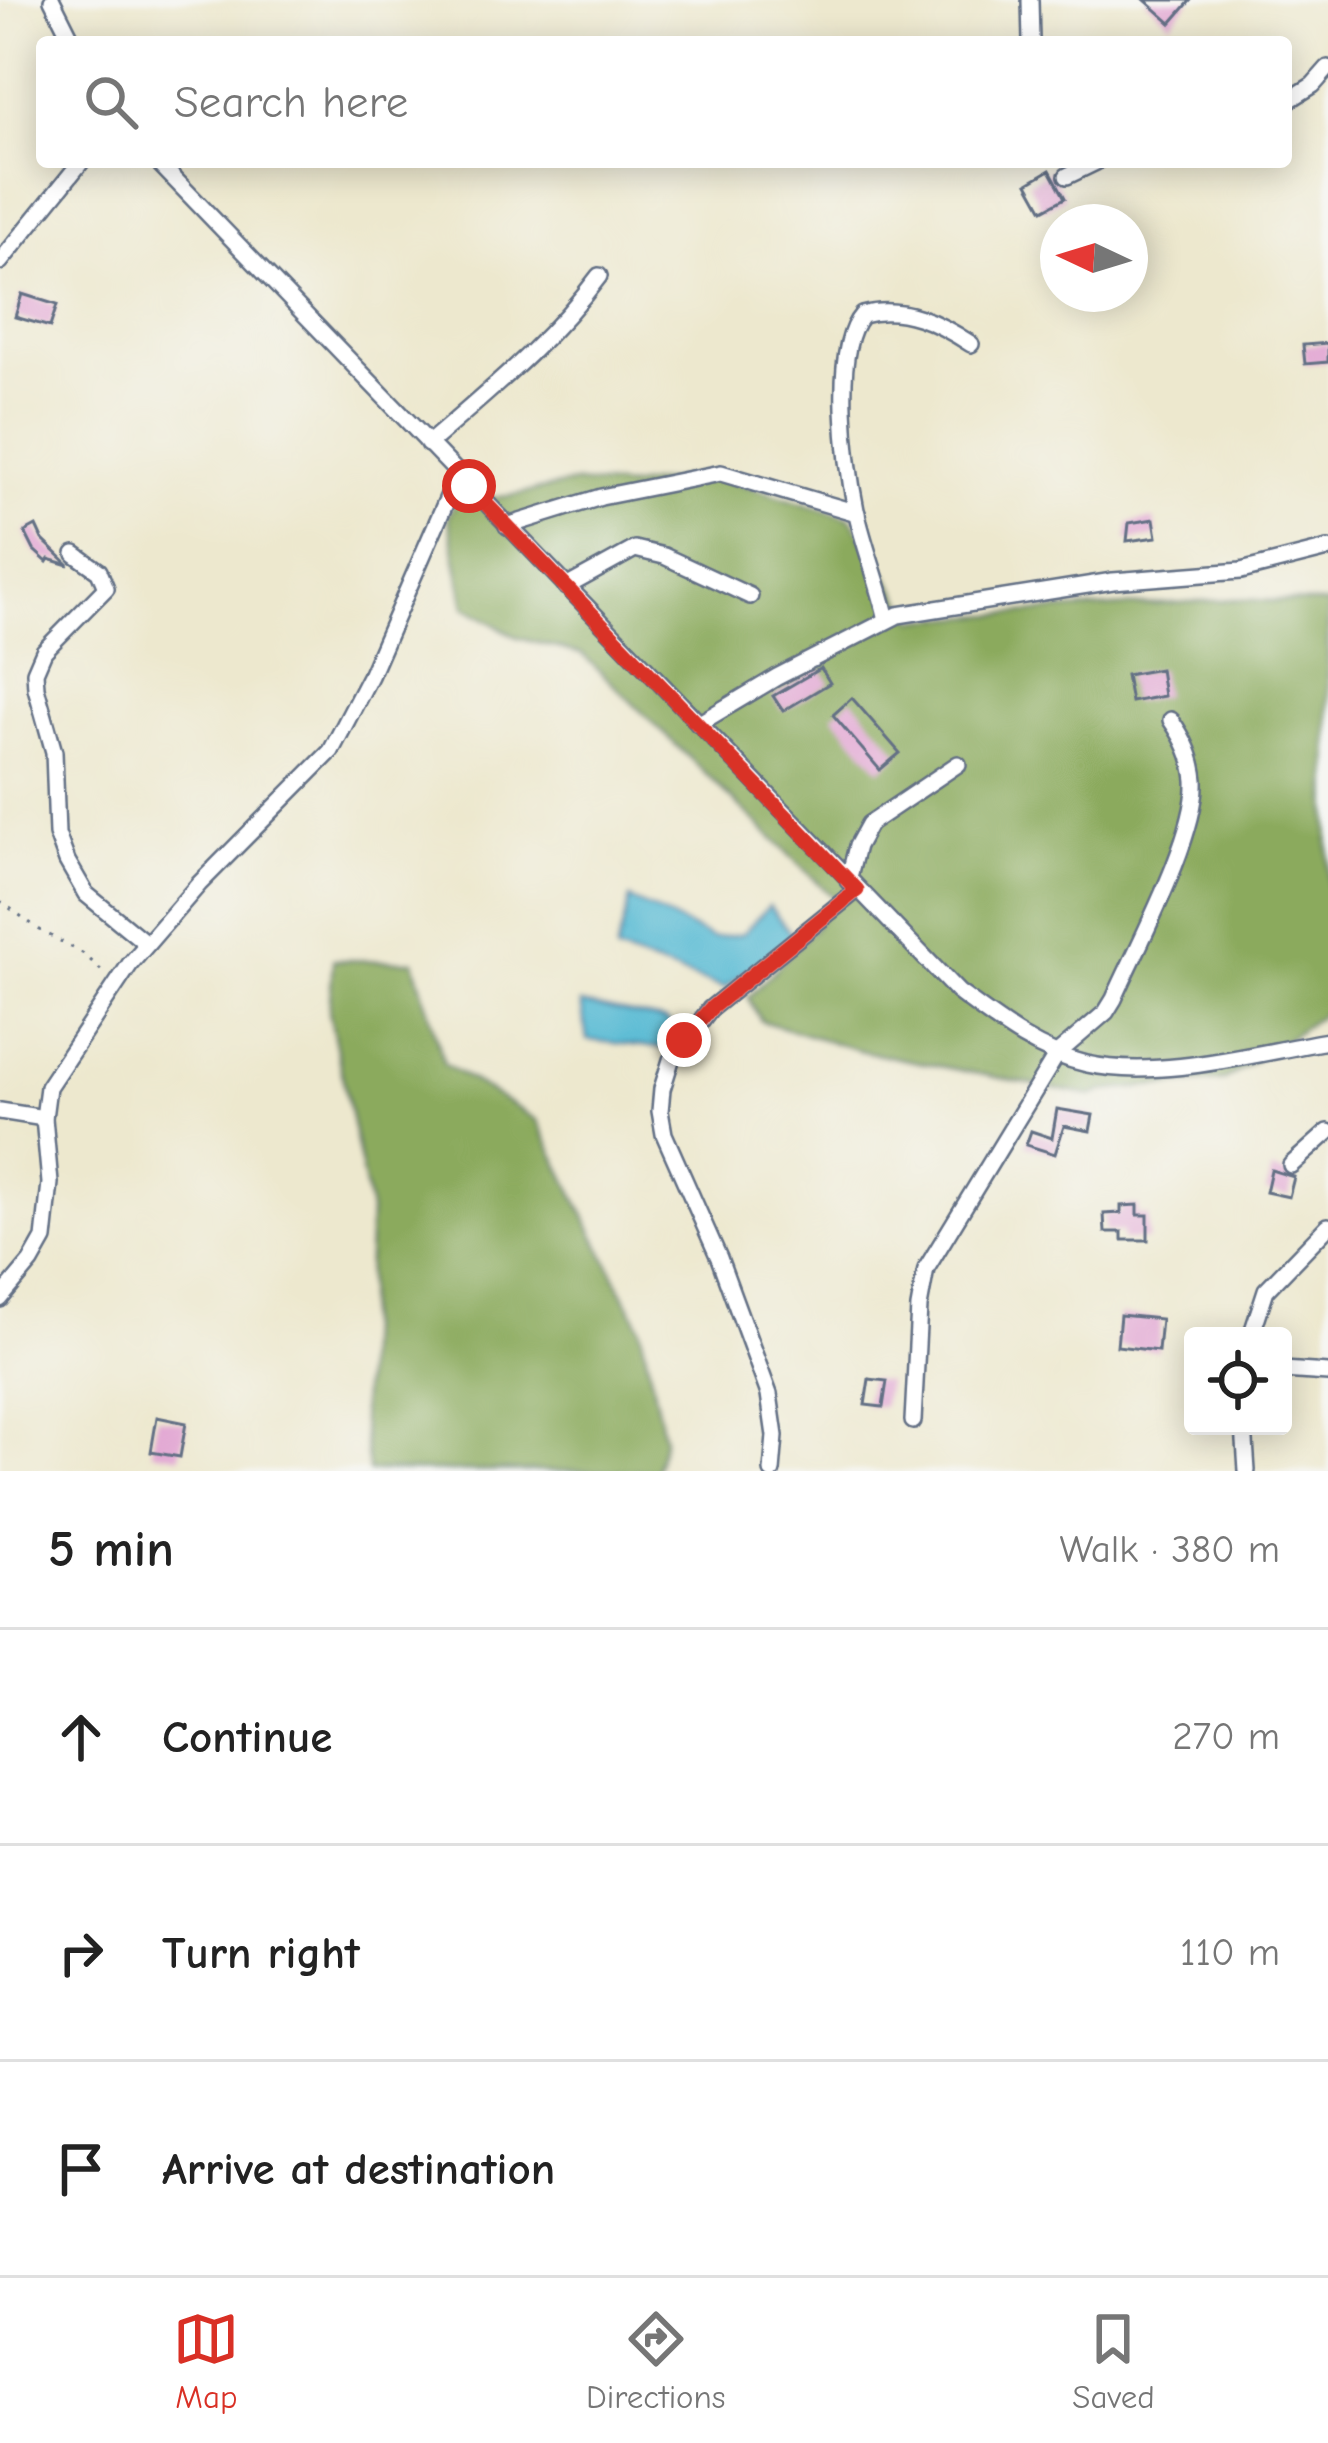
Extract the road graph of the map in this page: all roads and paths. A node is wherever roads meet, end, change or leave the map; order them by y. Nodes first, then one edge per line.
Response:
1 (52, 0) edge
2 (1030, 0) edge
3 (70, 36) edge
4 (1031, 36) edge
5 (1328, 68) edge
6 (1292, 98) edge
7 (76, 168) edge
8 (164, 168) edge
9 (1084, 168) edge
10 (1067, 176) dead end
11 (0, 262) edge
12 (599, 276) dead end
13 (971, 344) dead end
14 (428, 443) junction
15 (458, 474) junction
16 (856, 513) junction
17 (507, 526) junction
18 (1328, 549) edge
19 (74, 554) dead end
20 (566, 587) junction
21 (750, 596) dead end
22 (887, 620) junction
23 (1171, 720) dead end
24 (698, 724) junction
25 (958, 764) dead end
26 (852, 886) junction
27 (0, 901) edge
28 (147, 944) junction
29 (116, 984) junction
30 (1328, 1041) edge
31 (1057, 1054) junction
32 (0, 1111) edge
33 (44, 1118) junction
34 (1328, 1132) edge
35 (1292, 1165) dead end
36 (1328, 1226) edge
37 (0, 1299) edge
38 (1255, 1327) edge
39 (1292, 1371) edge
40 (1328, 1373) edge
41 (914, 1421) dead end
42 (1245, 1435) edge
43 (772, 1471) edge
44 (1247, 1471) edge

1 - 3 street
2 - 4 street
5 - 6 street
7 - 11 street
8 - 14 street
9 - 10 street
12 - 14 street
13 - 16 street
14 - 15 street
15 - 17 street
15 - 28 street
16 - 17 street
16 - 22 street
17 - 20 street
18 - 22 street
19 - 28 street
20 - 21 street
20 - 24 street
22 - 24 street
23 - 31 street
24 - 26 street
25 - 26 street
26 - 31 street
26 - 43 street
27 - 29 path
28 - 29 street
29 - 33 street
30 - 31 street
31 - 41 street
32 - 33 street
33 - 37 street
34 - 35 street
36 - 38 street
39 - 40 street
42 - 44 street

